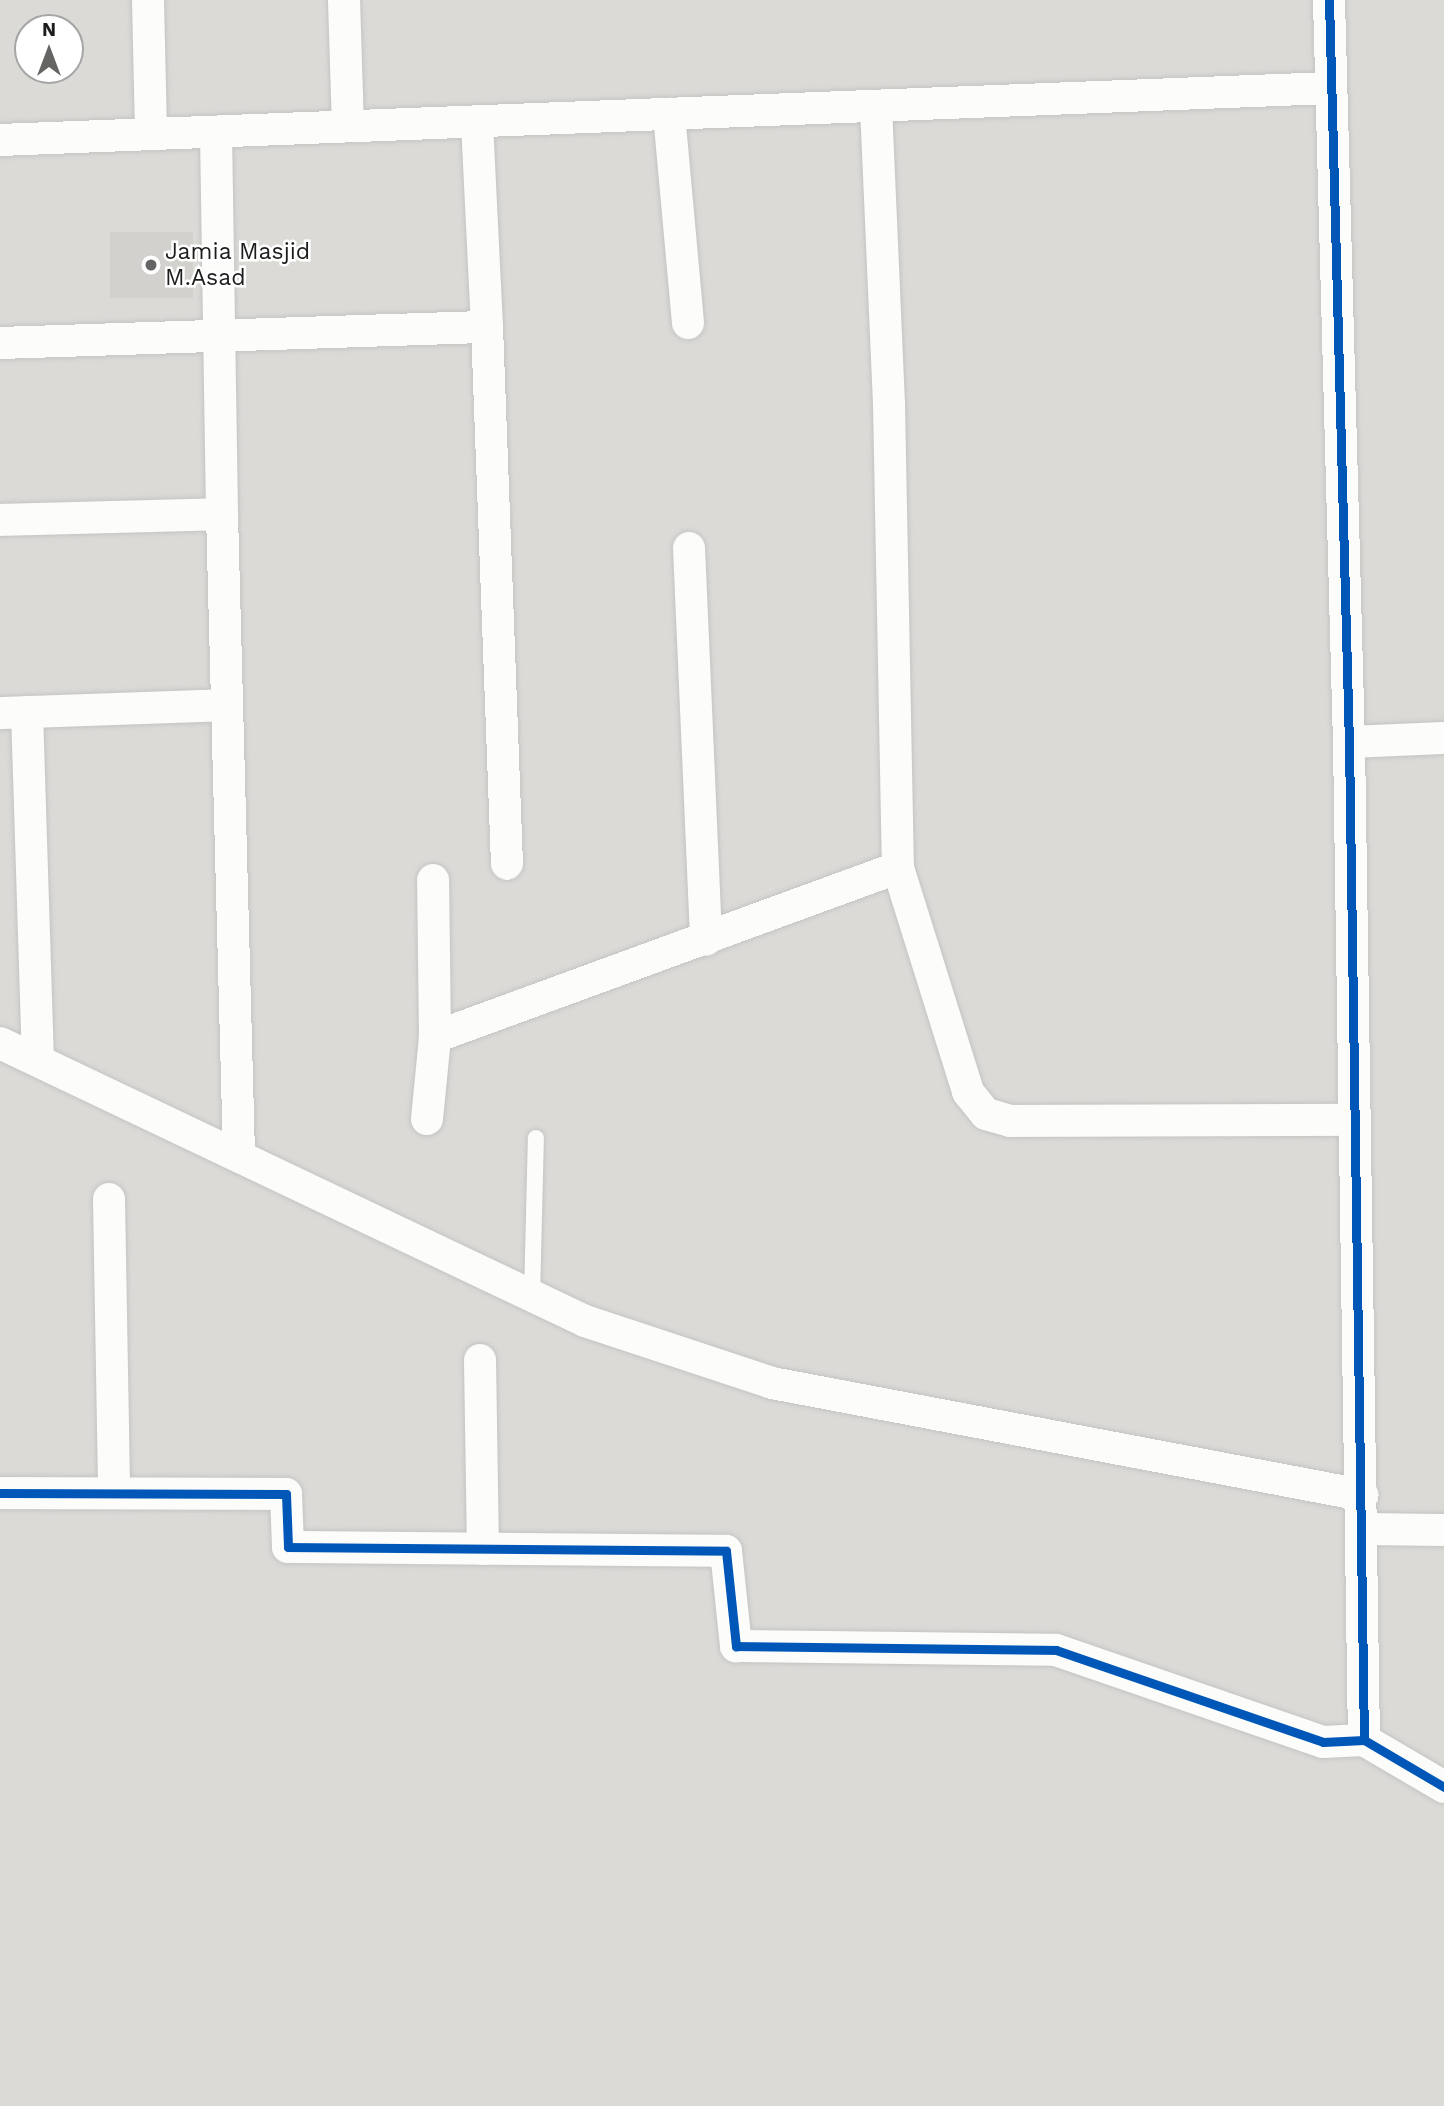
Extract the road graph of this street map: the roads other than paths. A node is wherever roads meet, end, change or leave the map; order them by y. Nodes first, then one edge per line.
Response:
1 (148, 0) edge
2 (344, 0) edge
3 (1329, 0) edge
4 (1329, 88) junction
5 (876, 106) junction
6 (669, 114) junction
7 (477, 121) junction
8 (348, 126) junction
9 (216, 132) junction
10 (151, 134) junction
11 (0, 140) edge
12 (688, 323) dead end
13 (487, 327) junction
14 (222, 335) junction
15 (0, 343) edge
16 (222, 514) junction
17 (0, 520) edge
18 (689, 548) dead end
19 (227, 705) junction
20 (13, 713) edge
21 (1444, 738) edge
22 (1349, 741) junction
23 (507, 864) dead end
24 (898, 868) junction
25 (433, 880) dead end
26 (706, 940) junction
27 (435, 1037) junction
28 (0, 1043) edge
29 (38, 1060) junction
30 (427, 1119) dead end
31 (1355, 1121) junction
32 (536, 1139) dead end
33 (239, 1154) junction
34 (109, 1199) dead end
35 (532, 1297) junction
36 (480, 1360) dead end
37 (0, 1493) edge
38 (114, 1493) junction
39 (1362, 1495) junction
40 (1363, 1530) junction
41 (1444, 1530) edge
42 (483, 1549) junction
43 (1364, 1740) junction
44 (1444, 1787) edge

1 - 10 street
2 - 8 street
3 - 4 street
4 - 5 street
4 - 22 street
5 - 6 street
5 - 24 street
6 - 7 street
6 - 12 street
7 - 8 street
7 - 13 street
8 - 9 street
9 - 10 street
9 - 14 street
10 - 11 street
13 - 14 street
13 - 23 street
14 - 15 street
14 - 16 street
16 - 17 street
16 - 19 street
18 - 26 street
19 - 20 street
19 - 33 street
20 - 29 street
21 - 22 street
22 - 31 street
24 - 26 street
24 - 31 street
25 - 27 street
26 - 27 street
27 - 30 street
28 - 29 street
29 - 33 street
31 - 39 street
32 - 35 lane
33 - 35 street
34 - 38 street
35 - 39 street
36 - 42 street
37 - 38 street
38 - 42 street
39 - 40 street
40 - 41 street
40 - 43 street
42 - 43 street
43 - 44 street

